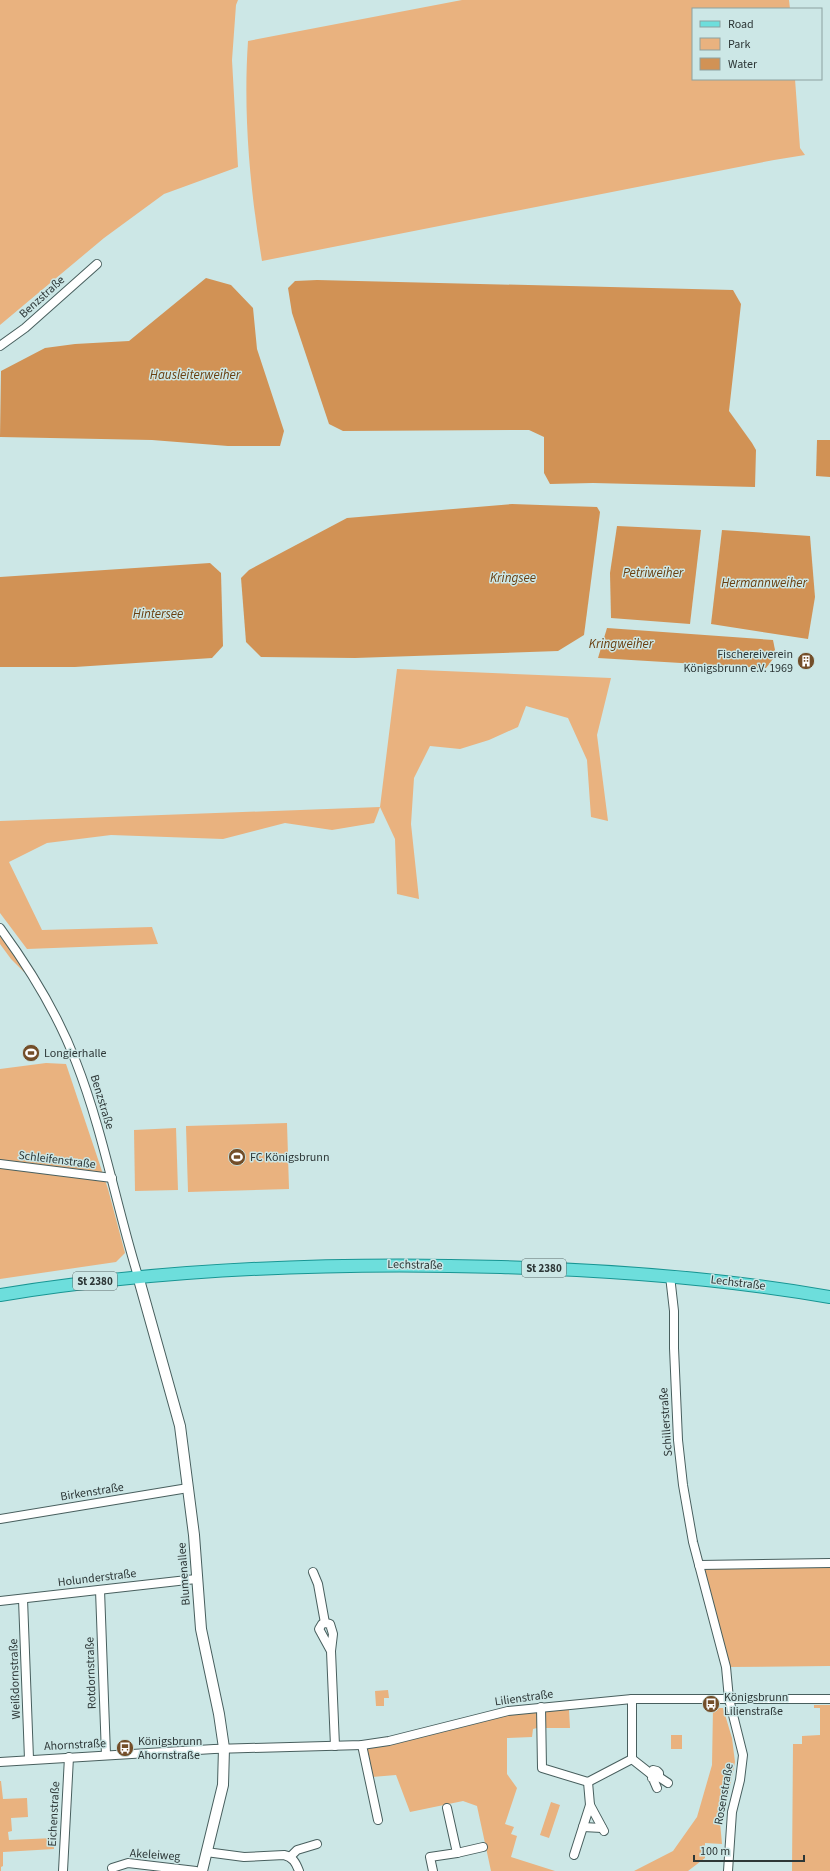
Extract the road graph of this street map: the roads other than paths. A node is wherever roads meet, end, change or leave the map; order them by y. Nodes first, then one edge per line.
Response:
1 (97, 264) dead end
2 (0, 346) edge
3 (0, 928) edge
4 (0, 1164) edge
5 (112, 1178) junction
6 (138, 1276) junction
7 (670, 1276) junction
8 (0, 1295) edge
9 (830, 1297) edge
10 (188, 1488) junction
11 (0, 1518) edge
12 (830, 1563) edge
13 (699, 1565) junction
14 (314, 1572) dead end
15 (196, 1579) junction
16 (100, 1590) junction
17 (24, 1599) junction
18 (0, 1601) edge
19 (632, 1699) junction
20 (729, 1699) junction
21 (830, 1700) edge
22 (541, 1707) junction
23 (362, 1745) junction
24 (335, 1746) junction
25 (224, 1748) junction
26 (106, 1755) junction
27 (69, 1757) junction
28 (29, 1759) junction
29 (632, 1759) junction
30 (0, 1762) edge
31 (667, 1770) dead end
32 (654, 1775) junction
33 (588, 1782) junction
34 (668, 1783) dead end
35 (657, 1788) dead end
36 (590, 1805) junction
37 (447, 1808) dead end
38 (378, 1820) dead end
39 (582, 1827) junction
40 (317, 1844) dead end
41 (483, 1847) dead end
42 (206, 1852) junction
43 (457, 1853) junction
44 (574, 1855) dead end
45 (290, 1857) junction
46 (112, 1868) dead end
47 (63, 1871) edge
48 (196, 1871) edge
49 (202, 1871) edge
50 (299, 1871) edge
51 (433, 1871) edge
52 (728, 1871) edge

1 - 2 street, Benzstraße
3 - 5 street, Benzstraße
4 - 5 street, Schleifenstraße
5 - 6 street, Benzstraße
6 - 7 main road, Lechstraße / St 2380
6 - 8 main road, Lechstraße / St 2380
6 - 10 street, Blumenallee
7 - 9 main road, Lechstraße / St 2380
7 - 13 street, Schillerstraße
10 - 11 street, Birkenstraße
10 - 15 street, Blumenallee
12 - 13 street
13 - 20 street, Schillerstraße
14 - 24 street
15 - 16 street, Holunderstraße
15 - 25 street, Blumenallee
16 - 17 street, Holunderstraße
16 - 26 street, Rotdornstraße
17 - 18 street, Holunderstraße
17 - 28 street, Weißdornstraße
19 - 20 street, Lilienstraße
19 - 22 street, Lilienstraße
19 - 29 street
20 - 21 street, Lilienstraße
20 - 52 street, Rosenstraße
22 - 23 street, Lilienstraße
22 - 33 street
23 - 24 street, Lilienstraße
23 - 38 street
24 - 25 street, Lilienstraße
25 - 26 street, Ahornstraße
25 - 42 street, Blumenallee
26 - 27 street, Ahornstraße
27 - 28 street, Ahornstraße
27 - 47 street, Eichenstraße
28 - 30 street, Ahornstraße
29 - 32 street
29 - 33 street
31 - 32 street
32 - 34 street
32 - 35 street
33 - 36 street
36 - 39 street
36 - 39 street
37 - 43 street
39 - 44 street
40 - 45 street
41 - 43 street
42 - 45 street
42 - 49 street, Blumenallee
43 - 51 street
45 - 50 street
46 - 48 street, Akeleiweg

